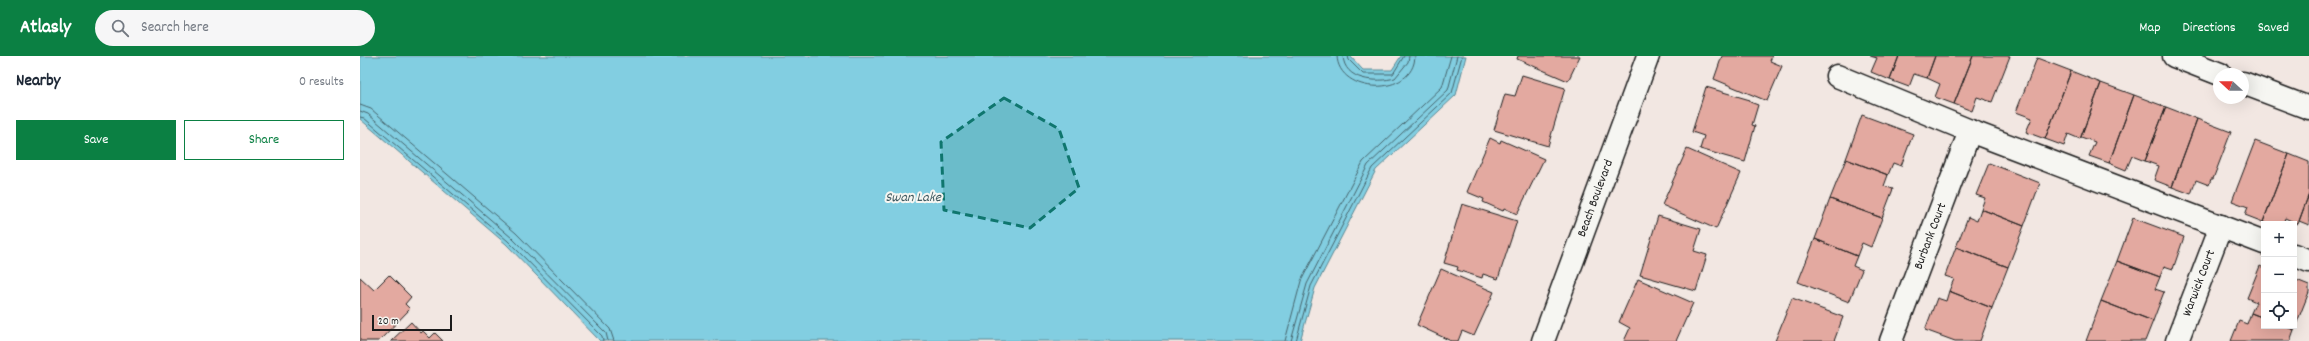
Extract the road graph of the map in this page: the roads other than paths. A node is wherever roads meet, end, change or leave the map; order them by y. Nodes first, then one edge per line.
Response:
1 (1648, 56) edge
2 (2174, 56) edge
3 (2213, 71) edge
4 (1837, 76) dead end
5 (2249, 85) edge
6 (2309, 108) edge
7 (1970, 131) junction
8 (2221, 226) junction
9 (2261, 242) edge
10 (2297, 256) edge
11 (2309, 261) edge
12 (1543, 341) edge
13 (1891, 341) edge
14 (2177, 341) edge

1 - 12 street, Beach Boulevard
2 - 3 street
4 - 7 street
5 - 6 street
7 - 8 street
7 - 13 street, Burbank Court
8 - 9 street
8 - 14 street, Warwick Court
10 - 11 street

